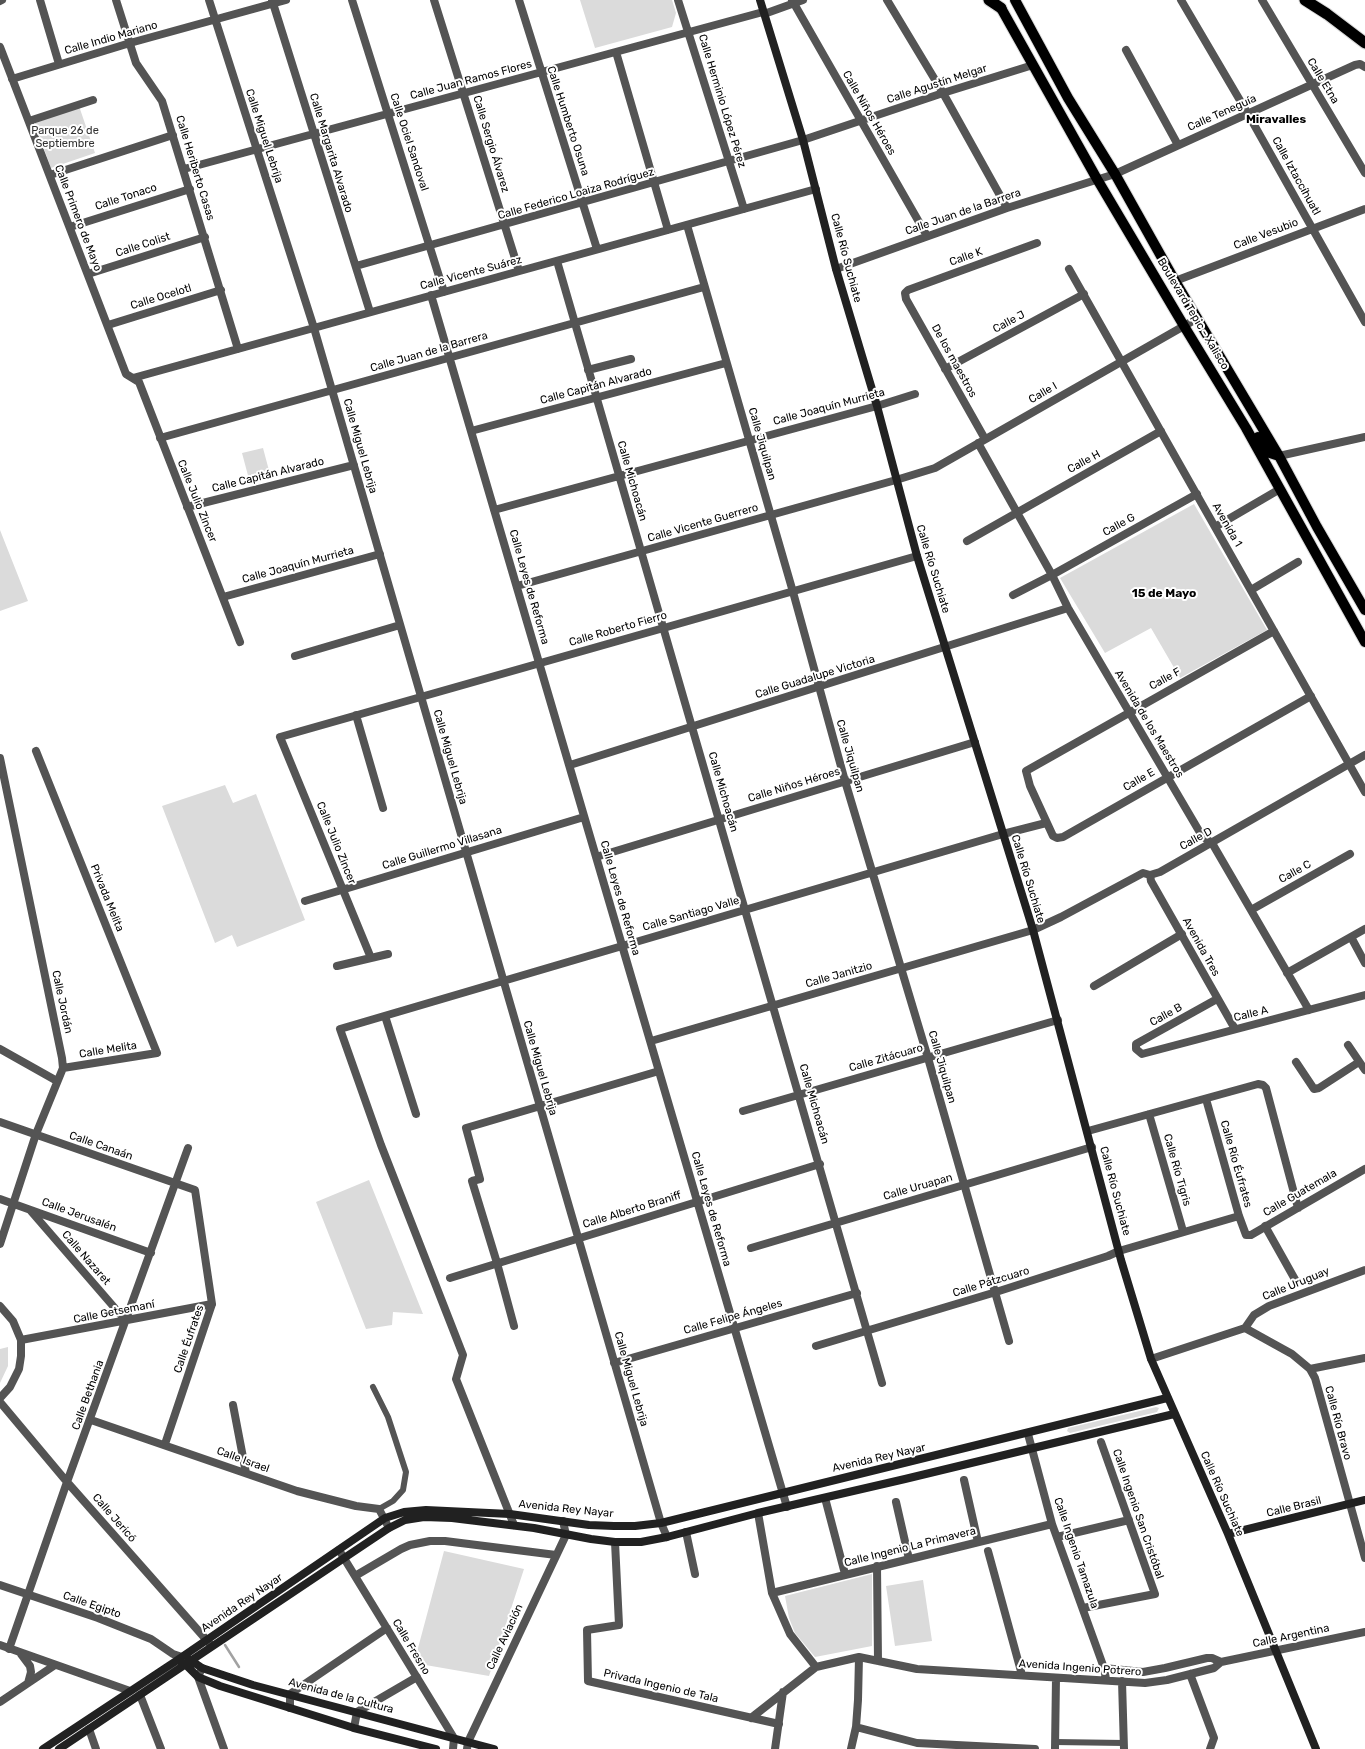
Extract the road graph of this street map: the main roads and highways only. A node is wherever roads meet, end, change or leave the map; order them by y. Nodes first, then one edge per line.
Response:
1 (760, 0) edge
2 (990, 0) edge
3 (1015, 0) edge
4 (1305, 0) edge
5 (999, 4) edge
6 (1365, 43) edge
7 (1033, 65) junction
8 (1068, 98) junction
9 (1145, 260) junction
10 (1175, 281) junction
11 (1246, 428) junction
12 (1279, 456) junction
13 (1280, 489) junction
14 (1317, 527) junction
15 (1365, 610) edge
16 (1365, 642) edge
17 (1168, 1398) junction
18 (1174, 1414) junction
19 (1062, 1426) junction
20 (1066, 1440) junction
21 (1365, 1500) edge
22 (1228, 1534) junction
23 (182, 1660) junction
24 (224, 1676) junction
25 (220, 1686) junction
26 (467, 1745) edge
27 (43, 1749) edge
28 (59, 1749) edge
29 (436, 1749) edge
30 (494, 1749) edge
31 (1316, 1749) edge

1 - 17 main road, Calle Río Suchiate
2 - 5 highway
3 - 8 main road, Boulevard Tepic - Xalisco
4 - 6 highway
5 - 7 main road, Boulevard Tepic - Xalisco
7 - 8 main road
7 - 9 main road, Boulevard Tepic - Xalisco
8 - 10 main road, Boulevard Tepic - Xalisco
9 - 10 main road
9 - 11 main road, Boulevard Tepic - Xalisco
10 - 12 main road, Boulevard Tepic - Xalisco
11 - 12 main road
11 - 13 main road, Boulevard Tepic - Xalisco
12 - 14 main road, Boulevard Tepic - Xalisco
13 - 14 main road
13 - 16 main road, Boulevard Tepic - Xalisco
14 - 15 main road, Boulevard Tepic - Xalisco
17 - 18 main road, Calle Río Suchiate
17 - 19 main road, Avenida Rey Nayar
18 - 20 main road, Avenida Rey Nayar
18 - 22 main road, Calle Río Suchiate
19 - 20 main road
19 - 23 main road, Avenida Rey Nayar
20 - 23 main road, Avenida Rey Nayar
21 - 22 main road, Calle Brasil
22 - 31 main road, Calle Río Suchiate
23 - 24 main road, Avenida de la Cultura
23 - 25 main road
23 - 27 main road, Avenida Rey Nayar
23 - 28 main road, Avenida Rey Nayar
24 - 25 main road
24 - 26 main road, Avenida de la Cultura
25 - 29 main road
26 - 30 main road, Avenida de la Cultura

